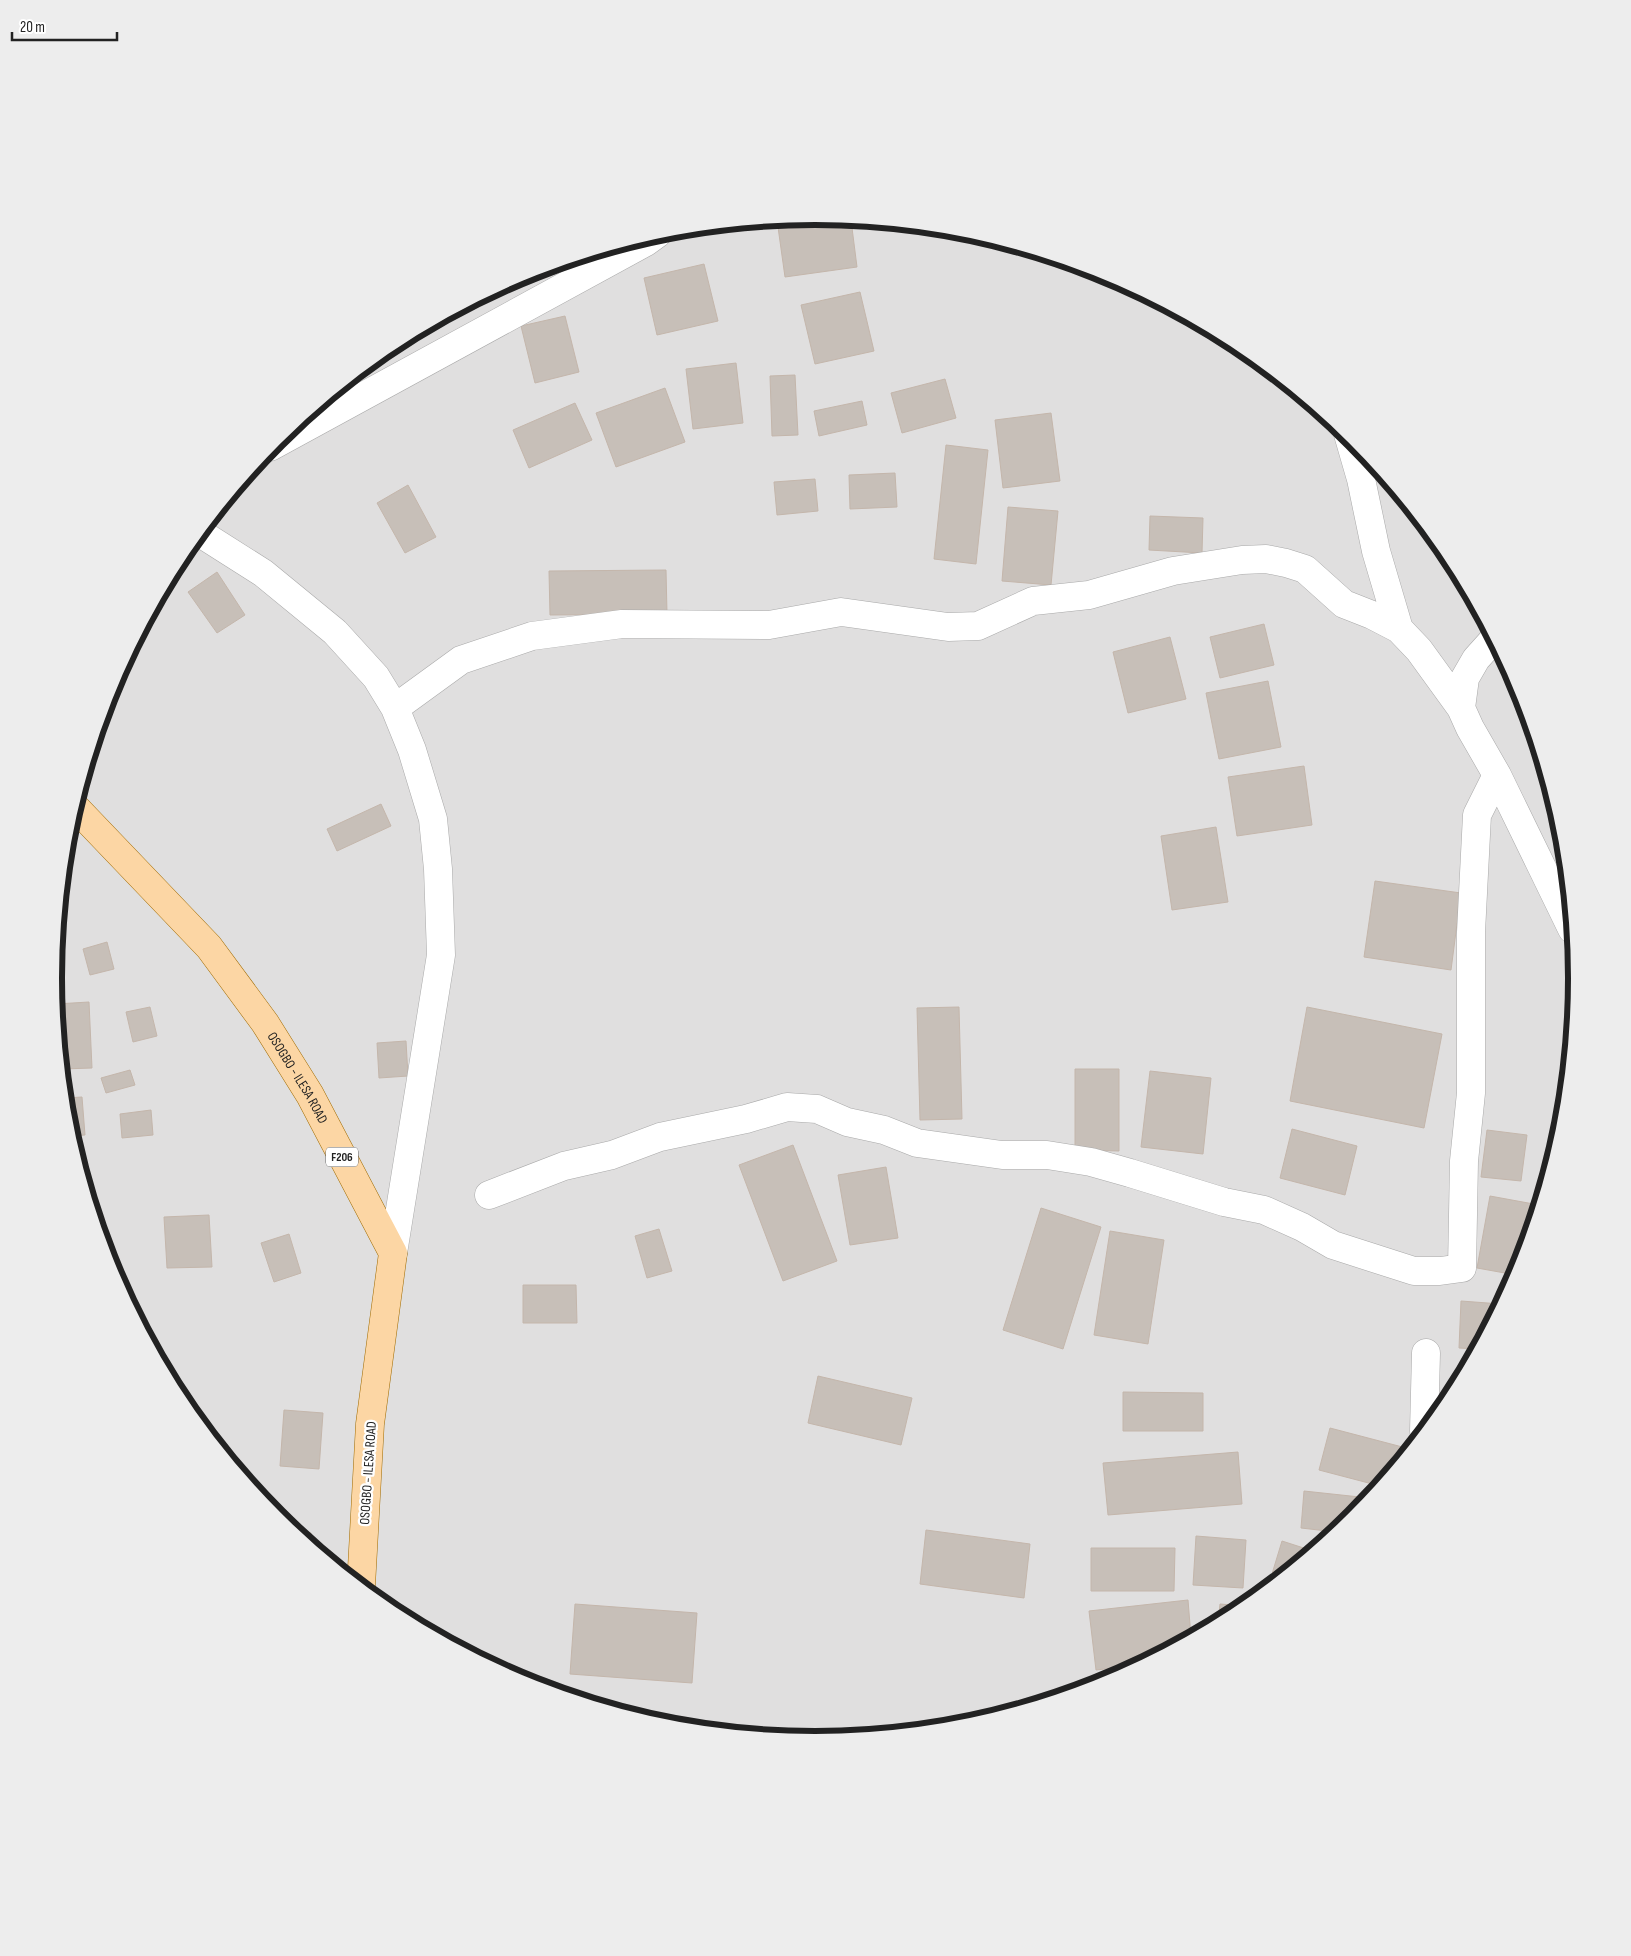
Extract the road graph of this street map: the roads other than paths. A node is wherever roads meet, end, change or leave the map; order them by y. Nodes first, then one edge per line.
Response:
1 (637, 247) edge
2 (298, 432) edge
3 (1353, 451) edge
4 (206, 537) edge
5 (1399, 629) junction
6 (1490, 643) edge
7 (395, 708) junction
8 (1461, 708) junction
9 (1497, 775) junction
10 (81, 813) edge
11 (1566, 917) edge
12 (489, 1195) dead end
13 (393, 1253) junction
14 (1426, 1353) dead end
15 (1424, 1420) edge
16 (361, 1578) edge

1 - 2 street
3 - 5 street
4 - 7 street
5 - 7 street
5 - 8 street
6 - 8 street
7 - 13 street
8 - 9 street
9 - 11 street
9 - 12 street
10 - 13 main road, OSOGBO - ILESA ROAD / F206
13 - 16 main road, OSOGBO - ILESA ROAD
14 - 15 street

